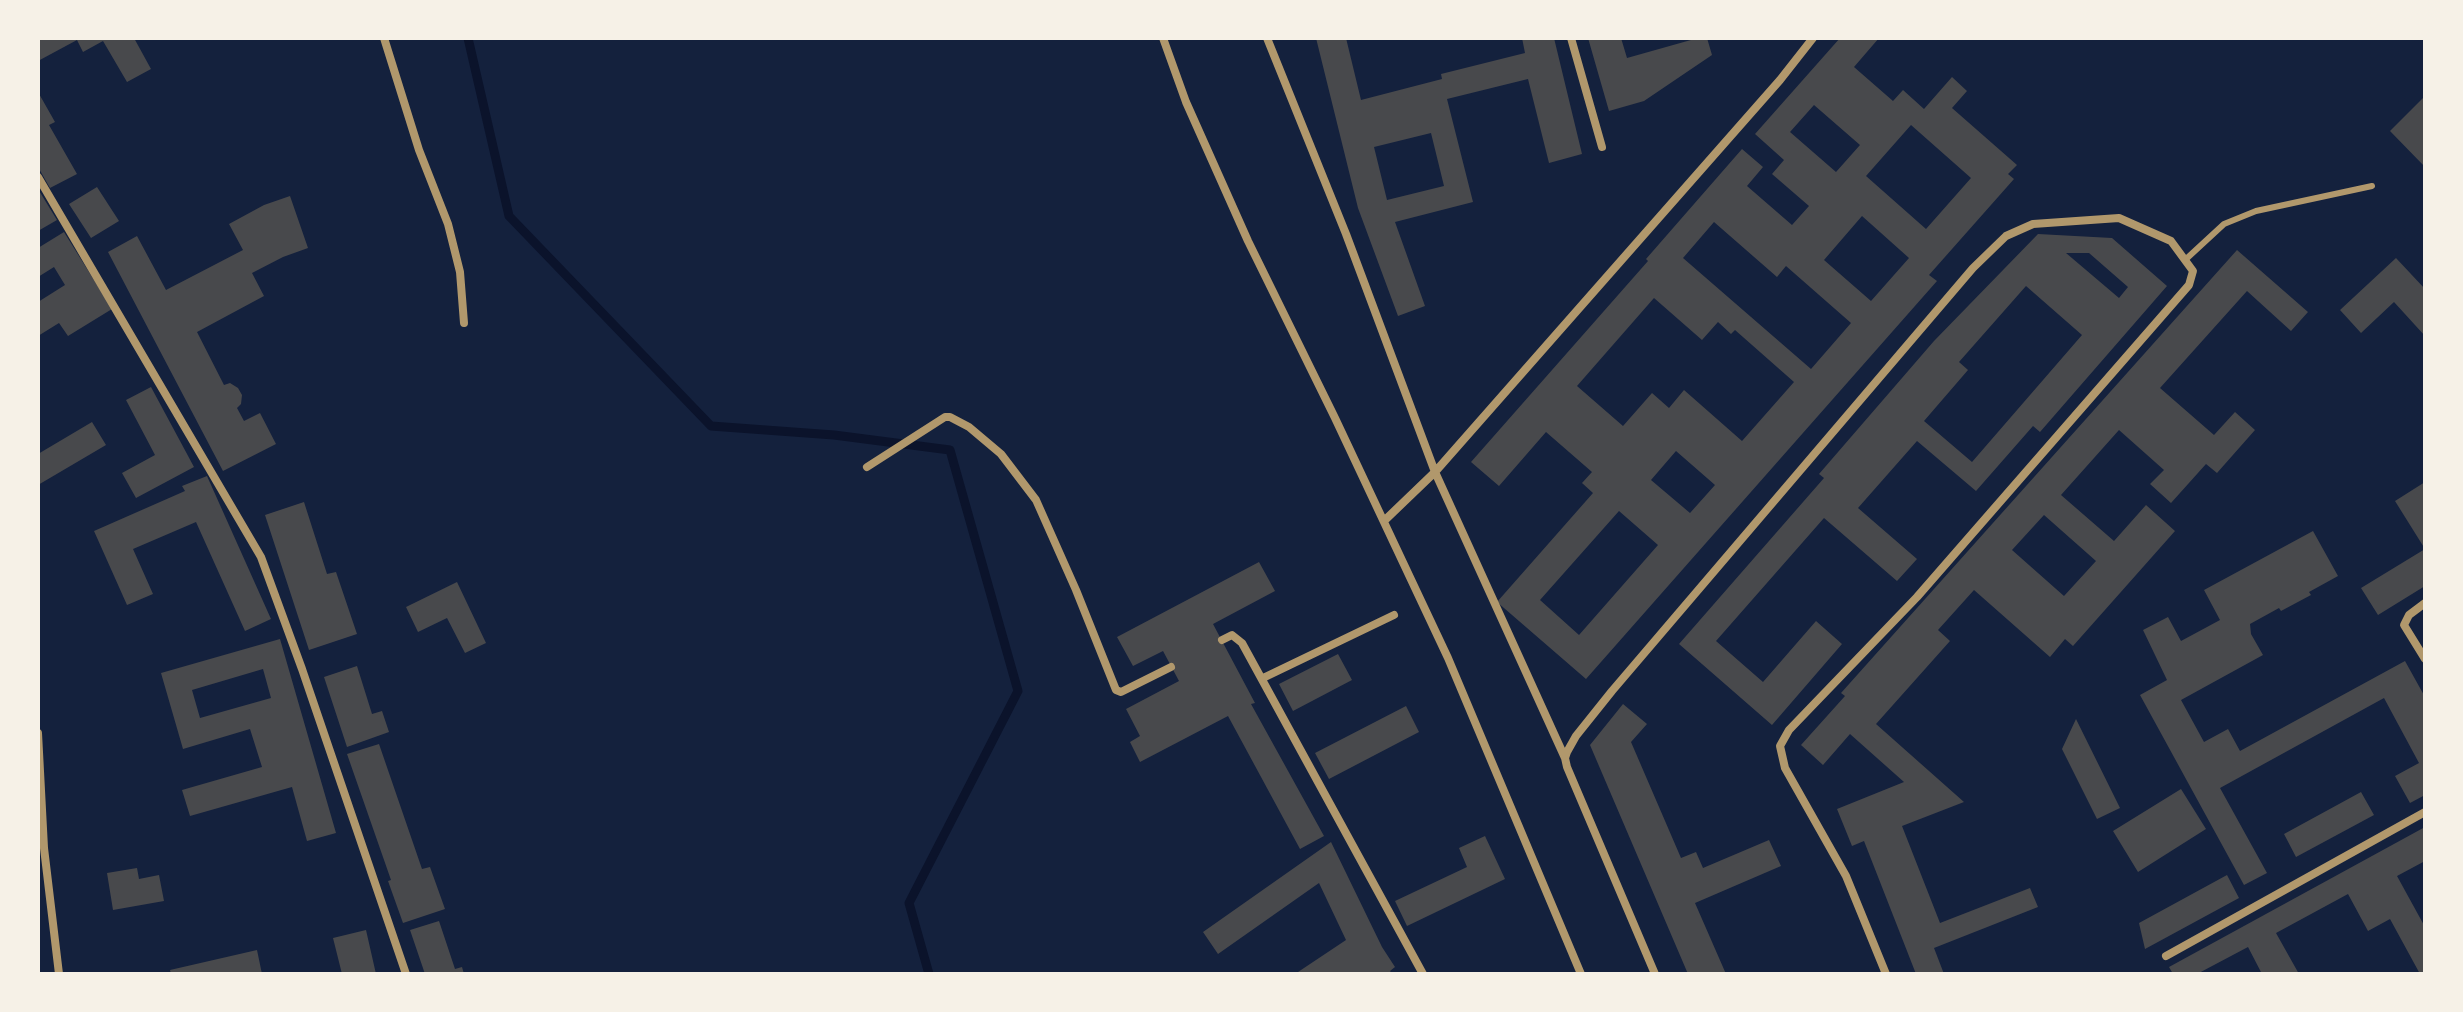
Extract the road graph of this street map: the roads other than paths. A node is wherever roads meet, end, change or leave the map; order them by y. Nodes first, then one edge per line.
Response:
1 (384, 38) edge
2 (1163, 38) edge
3 (1267, 38) edge
4 (1571, 38) edge
5 (1813, 38) edge
6 (1602, 147) dead end
7 (38, 177) edge
8 (2372, 186) dead end
9 (2185, 260) junction
10 (464, 323) dead end
11 (867, 467) dead end
12 (1435, 472) junction
13 (1384, 521) junction
14 (2425, 603) edge
15 (1394, 615) dead end
16 (1222, 640) dead end
17 (2425, 659) edge
18 (1171, 667) dead end
19 (1263, 678) junction
20 (38, 733) edge
21 (1565, 758) junction
22 (2425, 812) edge
23 (2166, 956) dead end
24 (59, 974) edge
25 (406, 974) edge
26 (1423, 974) edge
27 (1581, 974) edge
28 (1655, 974) edge
29 (1886, 974) edge

1 - 10 street
2 - 13 street
3 - 12 street
4 - 6 street
5 - 12 street
7 - 25 street
8 - 9 lane
9 - 21 street
9 - 29 street
11 - 18 street
12 - 13 street
12 - 21 street
13 - 27 street
14 - 17 street
15 - 19 street
16 - 19 street
19 - 26 street
20 - 24 street
21 - 28 street
22 - 23 street

